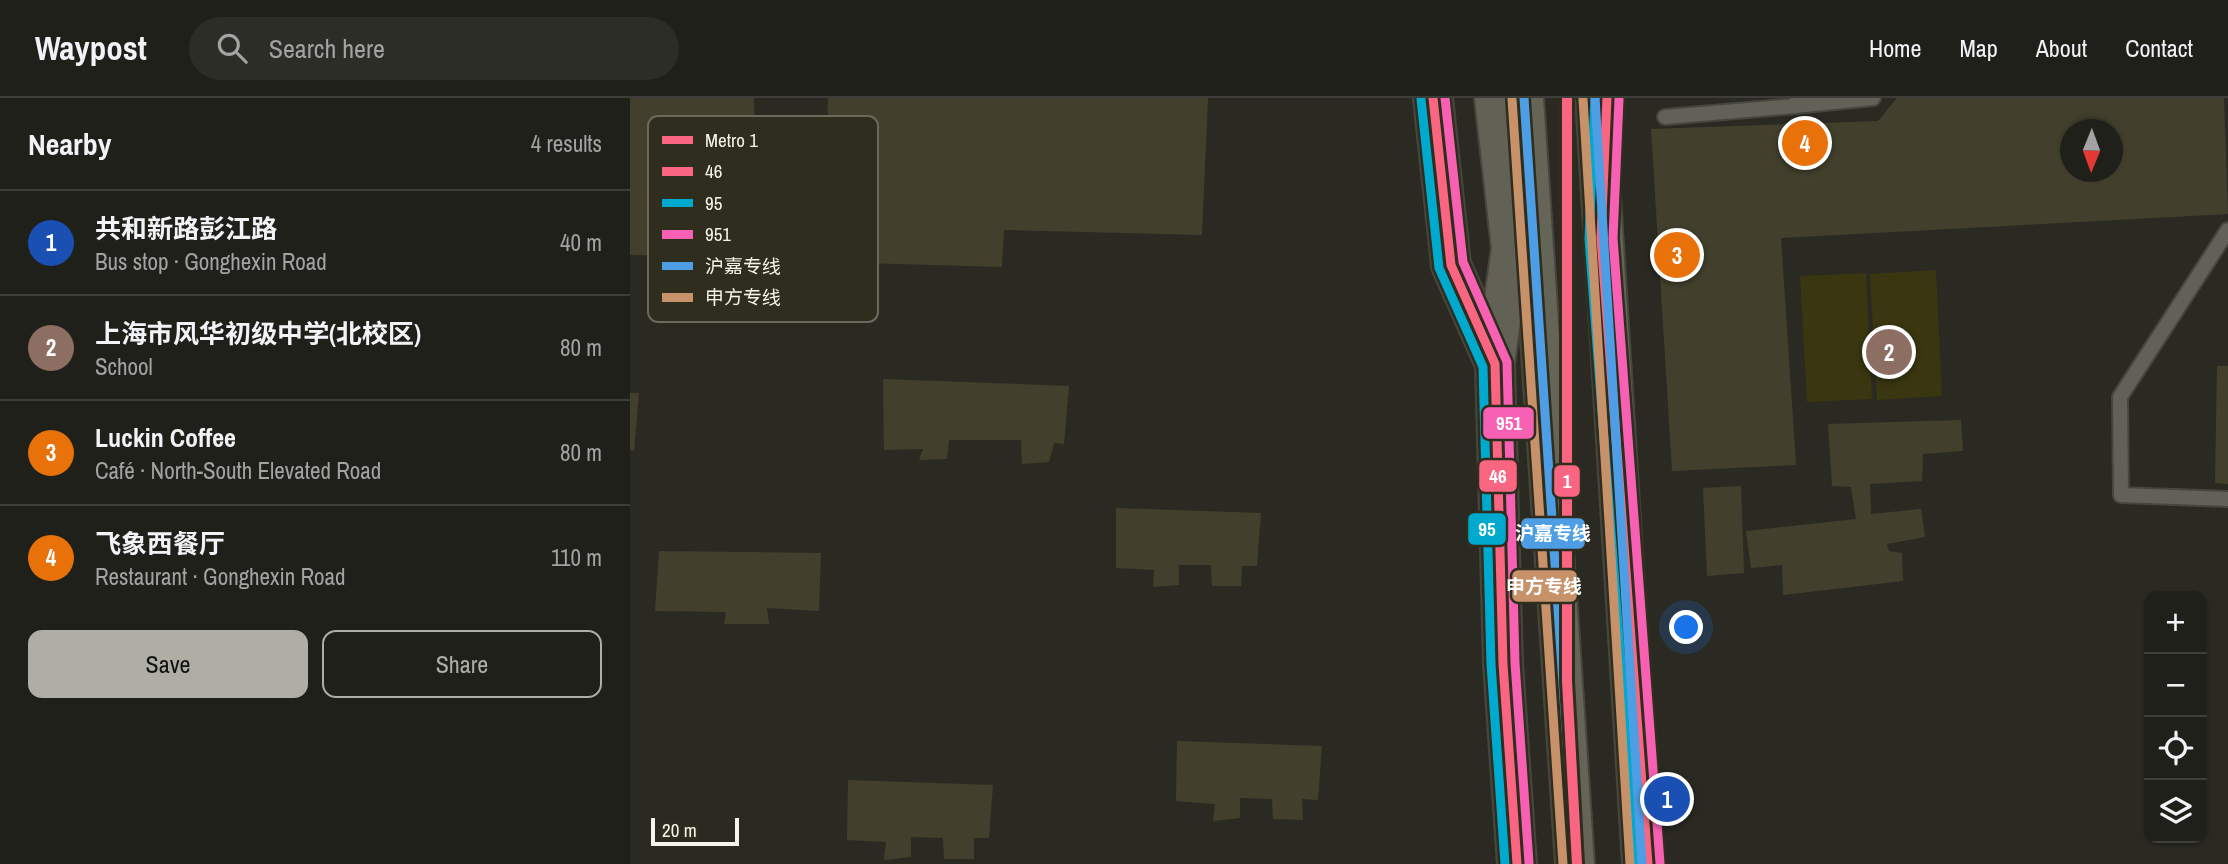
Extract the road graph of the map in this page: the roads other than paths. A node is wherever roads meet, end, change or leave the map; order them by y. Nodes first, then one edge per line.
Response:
1 (1433, 98) edge
2 (1494, 98) edge
3 (1524, 98) edge
4 (1595, 98) edge
5 (1609, 98) edge
6 (1873, 98) edge
7 (1797, 102) edge
8 (1665, 117) dead end
9 (2228, 230) edge
10 (1604, 258) junction
11 (1495, 364) junction
12 (2228, 499) edge
13 (1517, 864) edge
14 (1575, 864) edge
15 (1642, 864) edge
16 (1648, 864) edge

1 - 11 main road
2 - 11 main road
3 - 14 highway
4 - 10 highway, bridge
5 - 10 highway, bridge
5 - 16 main road
6 - 7 lane
7 - 8 lane
9 - 12 lane
10 - 15 highway, bridge
11 - 13 main road

